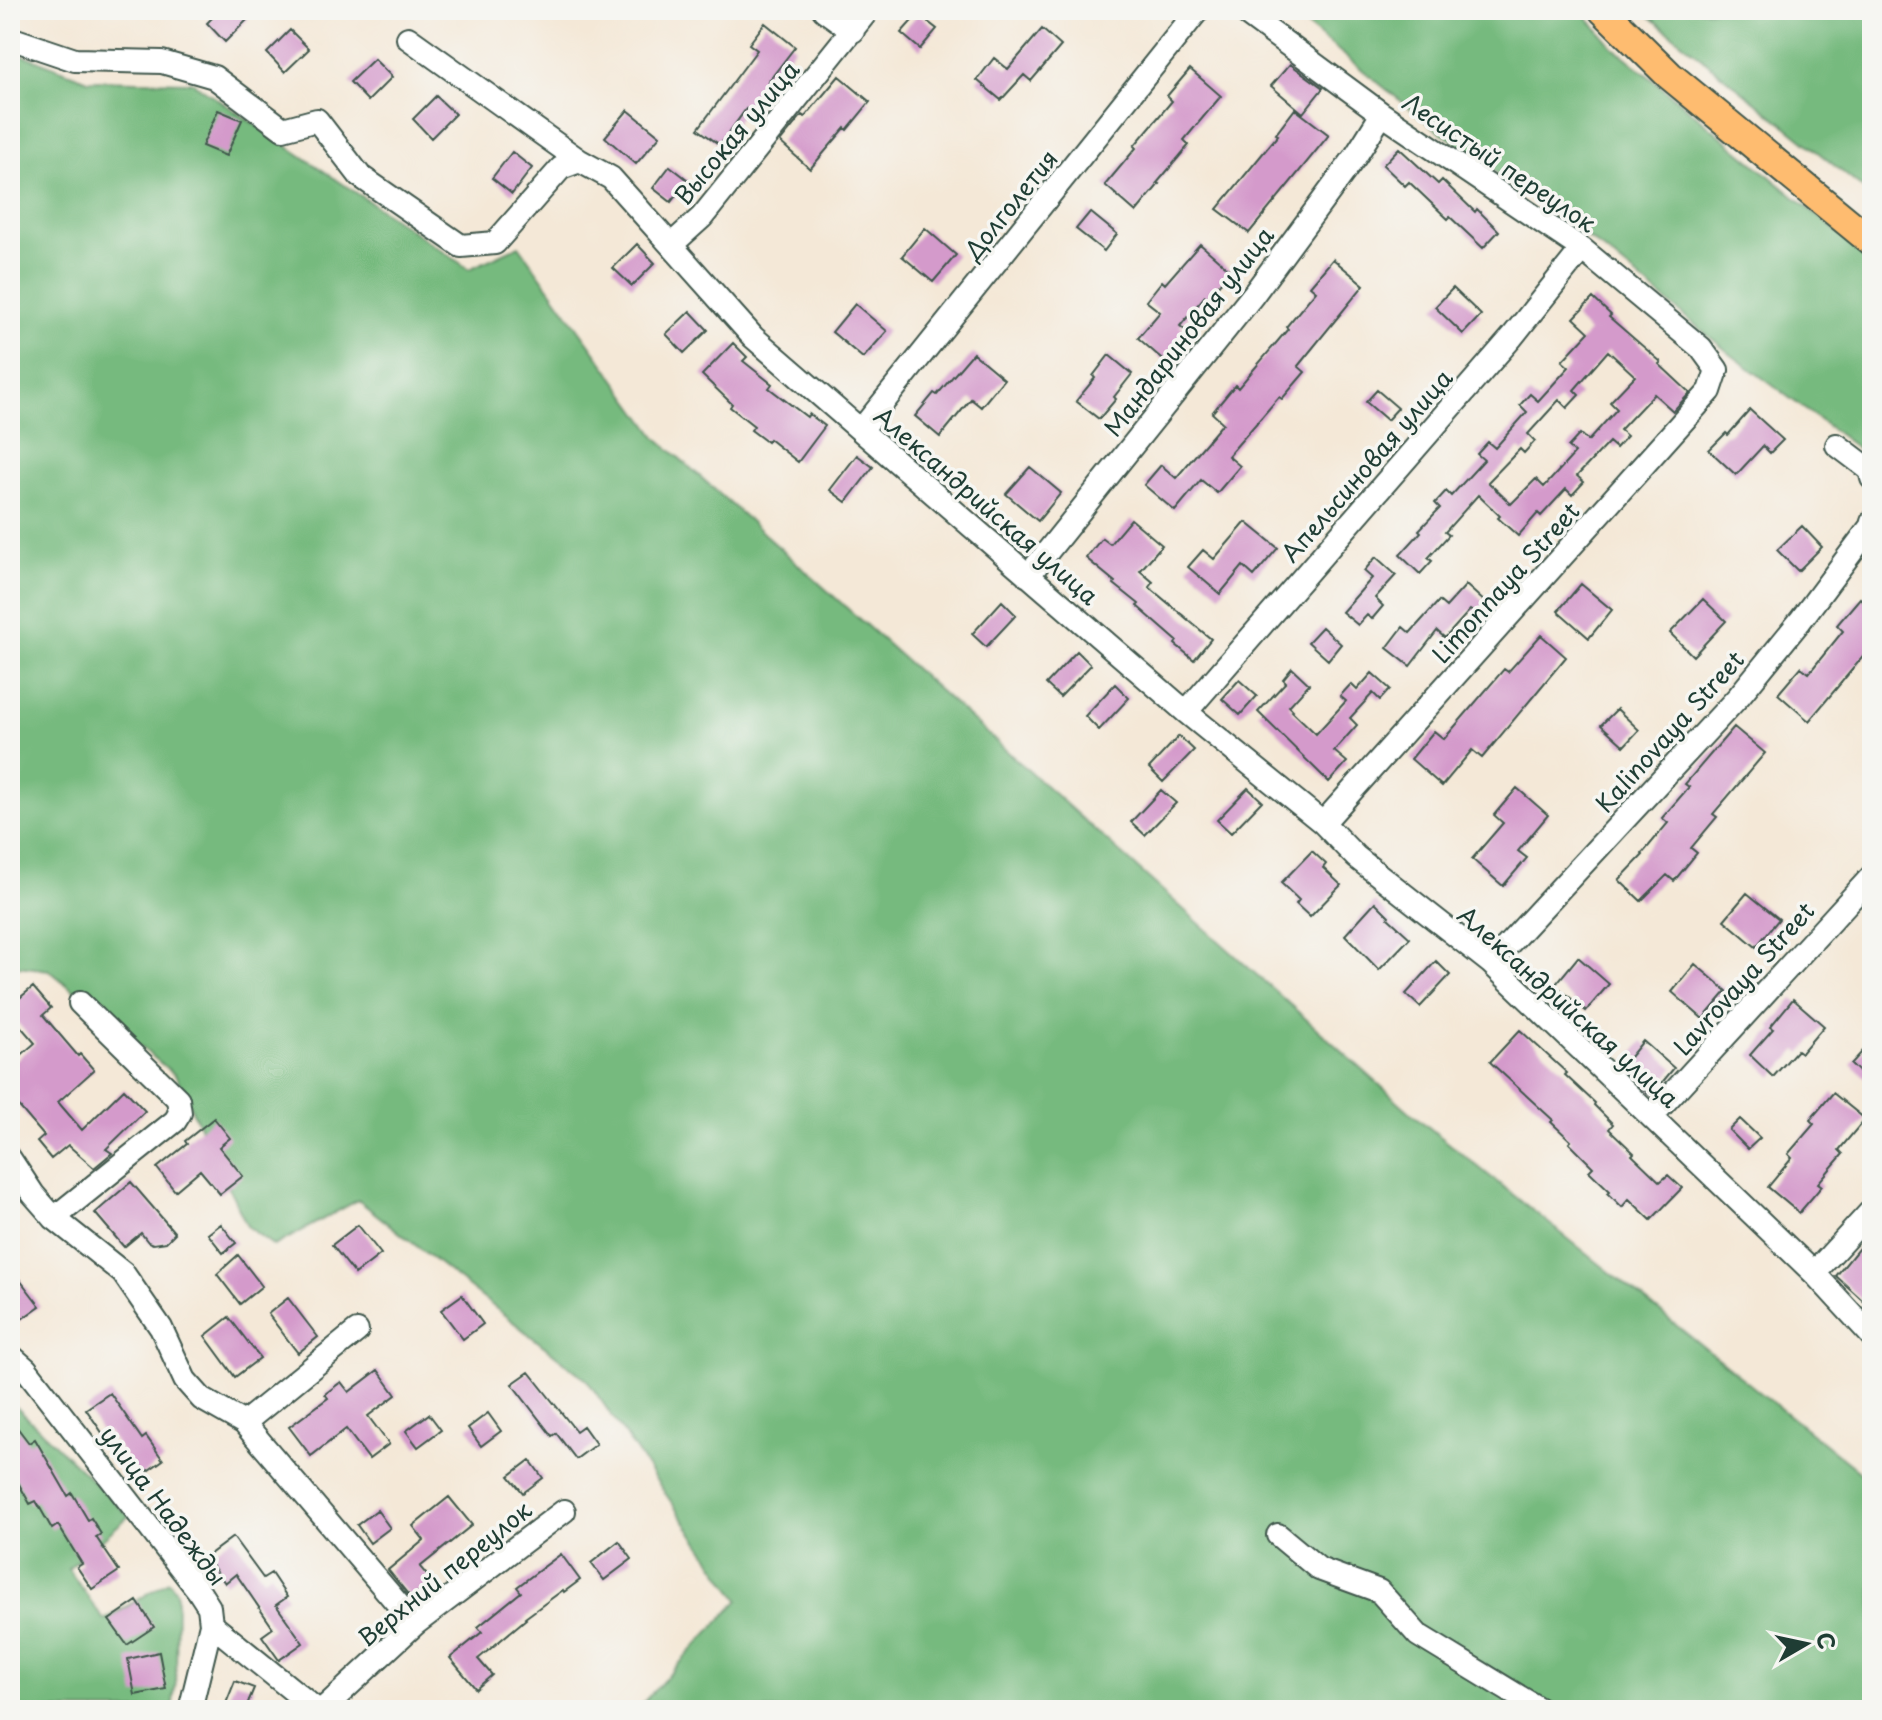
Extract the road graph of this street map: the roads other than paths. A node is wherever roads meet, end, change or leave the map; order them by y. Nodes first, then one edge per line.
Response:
1 (824, 10) edge
2 (868, 10) edge
3 (1198, 10) edge
4 (1241, 10) edge
5 (1603, 10) edge
6 (853, 31) junction
7 (10, 38) edge
8 (408, 38) dead end
9 (1382, 114) junction
10 (580, 161) junction
11 (1872, 242) edge
12 (671, 245) junction
13 (1582, 249) junction
14 (1717, 370) joint
15 (861, 430) junction
16 (1837, 445) dead end
17 (1872, 478) edge
18 (1872, 522) edge
19 (1028, 576) junction
20 (1186, 712) junction
21 (1323, 823) junction
22 (1872, 876) edge
23 (1491, 963) junction
24 (80, 1003) dead end
25 (1652, 1116) junction
26 (10, 1159) edge
27 (1872, 1210) edge
28 (54, 1218) junction
29 (1814, 1273) junction
30 (357, 1331) dead end
31 (1872, 1336) edge
32 (10, 1355) edge
33 (244, 1423) junction
34 (564, 1511) dead end
35 (1278, 1535) dead end
36 (211, 1624) junction
37 (415, 1624) junction
38 (190, 1710) edge
39 (320, 1710) edge
40 (1541, 1710) edge

1 - 6 street
2 - 6 street, Высокая улица
3 - 15 street, Долголетия
4 - 9 street, Лесистый переулок
5 - 11 main road
6 - 12 street, Высокая улица
7 - 10 street
8 - 10 street, Александрийская улица
9 - 13 street, Лесистый переулок
9 - 19 street, Мандариновая улица
10 - 12 street, Александрийская улица
12 - 15 street, Александрийская улица
13 - 14 street, Лесистый переулок
13 - 20 street, Апельсиновая улица
14 - 21 street, Limonnaya Street
15 - 19 street, Александрийская улица
16 - 17 street
18 - 23 street, Kalinovaya Street
19 - 20 street, Александрийская улица
20 - 21 street, Александрийская улица
21 - 23 street, Александрийская улица
22 - 25 street, Lavrovaya Street
23 - 25 street, Александрийская улица
24 - 28 street
25 - 29 street, Александрийская улица
26 - 28 street
27 - 29 street
28 - 33 street
29 - 31 street, Александрийская улица
30 - 33 street
32 - 36 street, улица Надежды
33 - 37 street
34 - 37 street, Верхний переулок
35 - 40 street
36 - 38 street
36 - 39 street, улица Надежды
37 - 39 street, Верхний переулок

